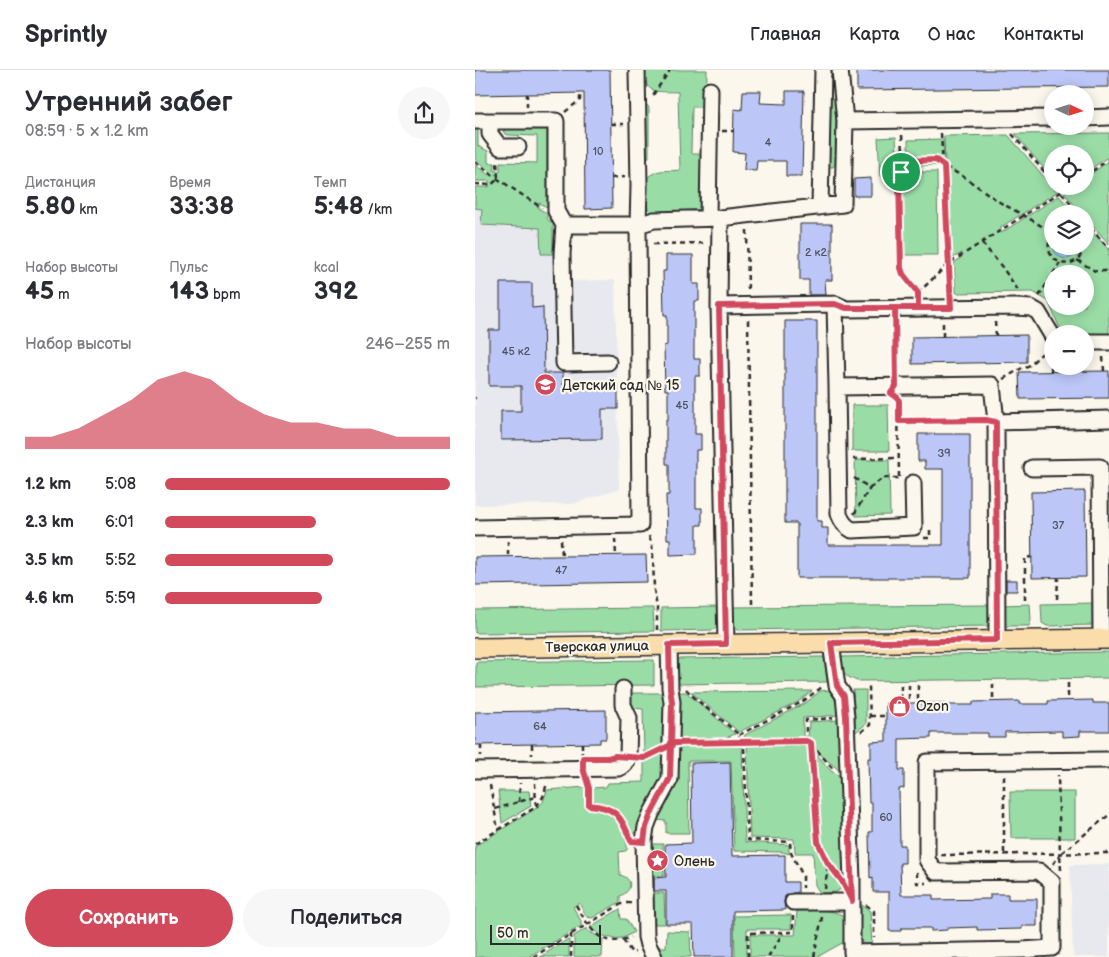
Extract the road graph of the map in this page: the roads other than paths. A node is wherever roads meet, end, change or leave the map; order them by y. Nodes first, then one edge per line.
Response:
1 (637, 70) edge
2 (824, 70) edge
3 (840, 70) edge
4 (710, 90) dead end
5 (1044, 118) edge
6 (1094, 118) edge
7 (1109, 118) edge
8 (482, 121) edge
9 (845, 121) junction
10 (519, 147) dead end
11 (820, 206) junction
12 (714, 218) junction
13 (564, 225) junction
14 (638, 225) junction
15 (835, 304) junction
16 (719, 306) junction
17 (1044, 329) edge
18 (608, 362) dead end
19 (837, 387) junction
20 (1109, 419) edge
21 (996, 422) junction
22 (1032, 468) dead end
23 (913, 483) dead end
24 (475, 528) edge
25 (663, 638) junction
26 (1105, 639) edge
27 (997, 640) junction
28 (831, 643) junction
29 (726, 644) junction
30 (475, 648) edge
31 (623, 689) dead end
32 (1109, 760) edge
33 (480, 770) edge
34 (852, 901) junction
35 (798, 902) road end
36 (956, 954) edge
37 (845, 955) edge
38 (654, 957) edge

1 - 14 lane
2 - 3 lane
2 - 11 lane
3 - 9 lane
4 - 12 lane
5 - 9 lane
6 - 7 lane
8 - 10 lane
8 - 13 lane
9 - 11 lane
11 - 12 lane
12 - 14 lane
12 - 16 lane
13 - 14 lane
13 - 18 lane
14 - 24 lane
15 - 16 lane
15 - 17 lane
15 - 19 lane
16 - 29 lane
19 - 21 lane
19 - 23 lane
20 - 21 lane
21 - 27 lane
22 - 26 lane
25 - 29 main road, Тверская улица
25 - 30 main road, Тверская улица
25 - 38 lane
26 - 27 main road, Тверская улица
27 - 28 main road, Тверская улица
28 - 29 main road, Тверская улица
28 - 34 lane
31 - 33 lane
32 - 36 lane
34 - 35 lane
34 - 37 lane
36 - 37 lane

